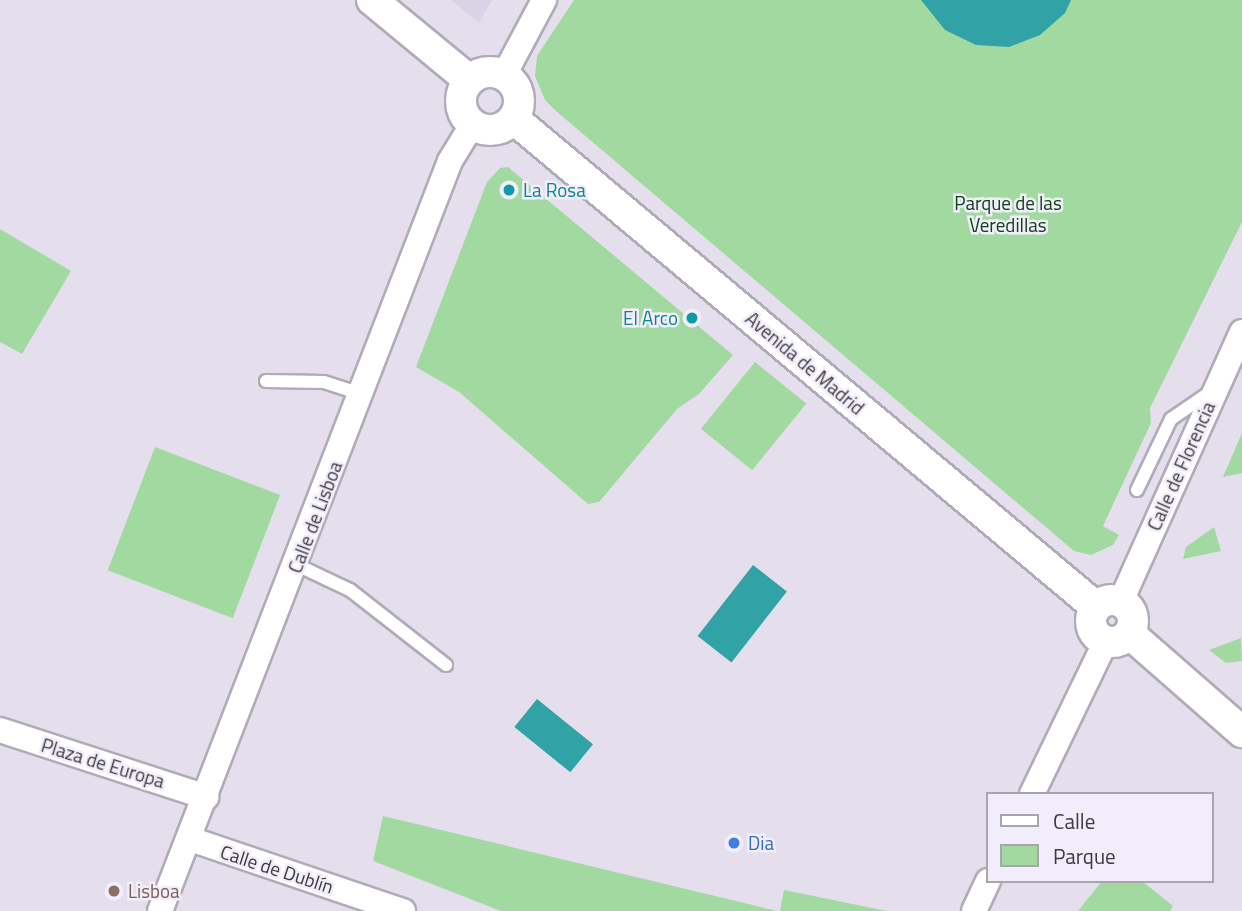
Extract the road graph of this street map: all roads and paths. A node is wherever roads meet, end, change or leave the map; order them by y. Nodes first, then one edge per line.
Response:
1 (372, 0) edge
2 (544, 0) edge
3 (504, 75) junction
4 (468, 80) junction
5 (514, 119) junction
6 (472, 125) junction
7 (1242, 332) edge
8 (1236, 362) edge
9 (266, 381) dead end
10 (1215, 389) junction
11 (361, 394) junction
12 (1138, 491) dead end
13 (297, 565) junction
14 (1108, 604) junction
15 (1118, 637) junction
16 (446, 665) dead end
17 (0, 730) edge
18 (1242, 732) edge
19 (1033, 792) edge
20 (206, 797) junction
21 (190, 839) junction
22 (987, 883) edge
23 (160, 911) edge
24 (404, 911) edge
25 (974, 911) edge

1 - 4 street
2 - 3 street
3 - 4 street
3 - 5 street
4 - 6 street
5 - 6 street
5 - 14 street, Avenida de Madrid
6 - 11 street, Calle de Lisboa
7 - 8 street, Calle de Florencia
8 - 10 street, Calle de Florencia
9 - 11 lane
10 - 12 lane
10 - 14 street, Calle de Florencia
11 - 13 street, Calle de Lisboa
13 - 16 lane
13 - 20 street, Calle de Lisboa
14 - 15 street
15 - 18 street
15 - 19 street
17 - 20 street, Plaza de Europa
20 - 21 street, Calle de Lisboa
21 - 23 street, Calle de Lisboa
21 - 24 street, Calle de Dublín
22 - 25 street

